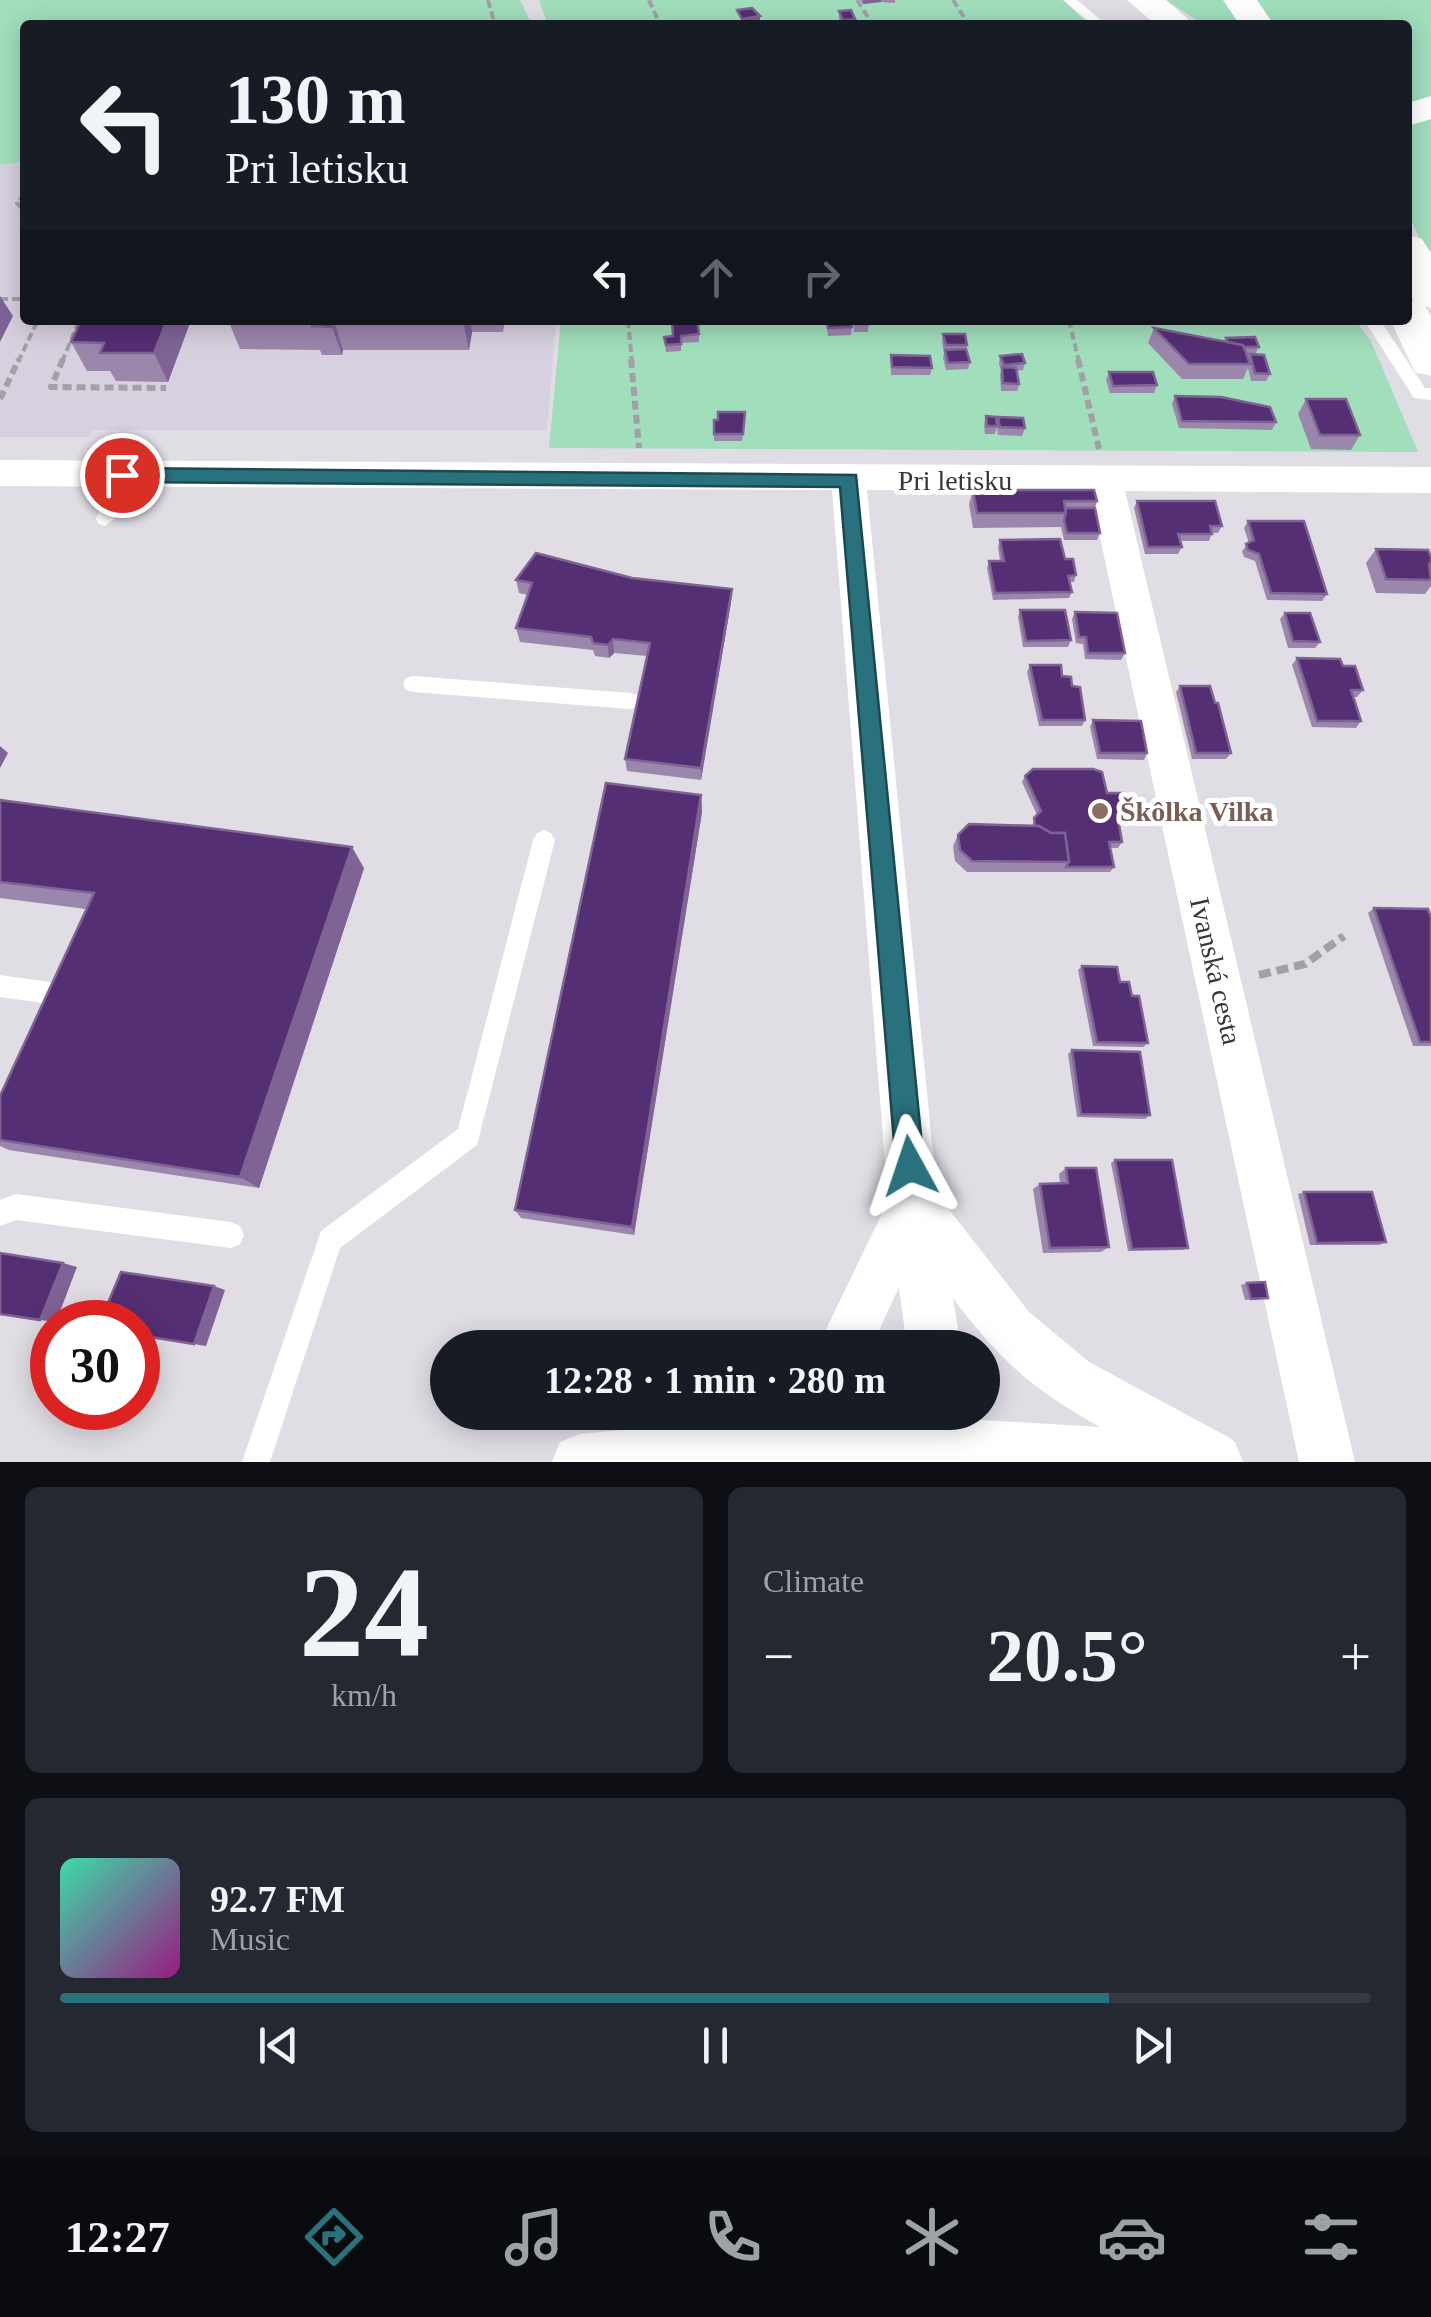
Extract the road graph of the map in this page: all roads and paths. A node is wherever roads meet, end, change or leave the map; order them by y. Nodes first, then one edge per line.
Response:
1 (1069, 0) edge
2 (1144, 0) edge
3 (1095, 20) edge
4 (1171, 20) edge
5 (1427, 87) edge
6 (1412, 109) edge
7 (1412, 256) edge
8 (1431, 294) edge
9 (1412, 321) edge
10 (36, 325) edge
11 (77, 325) edge
12 (628, 325) edge
13 (1070, 325) edge
14 (1375, 325) edge
15 (1431, 361) edge
16 (166, 388) dead end
17 (1431, 394) edge
18 (0, 400) edge
19 (0, 474) edge
20 (122, 475) junction
21 (642, 478) junction
22 (849, 480) junction
23 (1105, 480) junction
24 (1431, 480) edge
25 (105, 520) dead end
26 (412, 684) dead end
27 (630, 701) dead end
28 (544, 840) dead end
29 (1344, 936) dead end
30 (1218, 977) junction
31 (0, 986) edge
32 (64, 995) edge
33 (913, 1203) junction
34 (0, 1212) edge
35 (231, 1235) dead end
36 (852, 1330) edge
37 (931, 1330) edge
38 (763, 1430) edge
39 (954, 1430) edge
40 (256, 1462) edge
41 (580, 1462) edge
42 (1216, 1462) edge
43 (1327, 1462) edge

1 - 3 lane
2 - 4 main road
5 - 6 main road
7 - 8 main road
9 - 15 main road
10 - 18 path
11 - 16 path
12 - 21 path
13 - 23 path
14 - 17 lane
19 - 20 street, Pri letisku
20 - 21 street, Pri letisku
20 - 25 lane
21 - 22 street, Pri letisku
22 - 23 street, Pri letisku
22 - 33 street
23 - 24 street, Pri letisku
23 - 30 street, Ivanská cesta
26 - 27 lane
28 - 40 lane
29 - 30 path
30 - 43 street, Ivanská cesta
31 - 32 lane
33 - 36 street
33 - 37 street
33 - 42 street
34 - 35 lane
38 - 41 street
39 - 42 street

